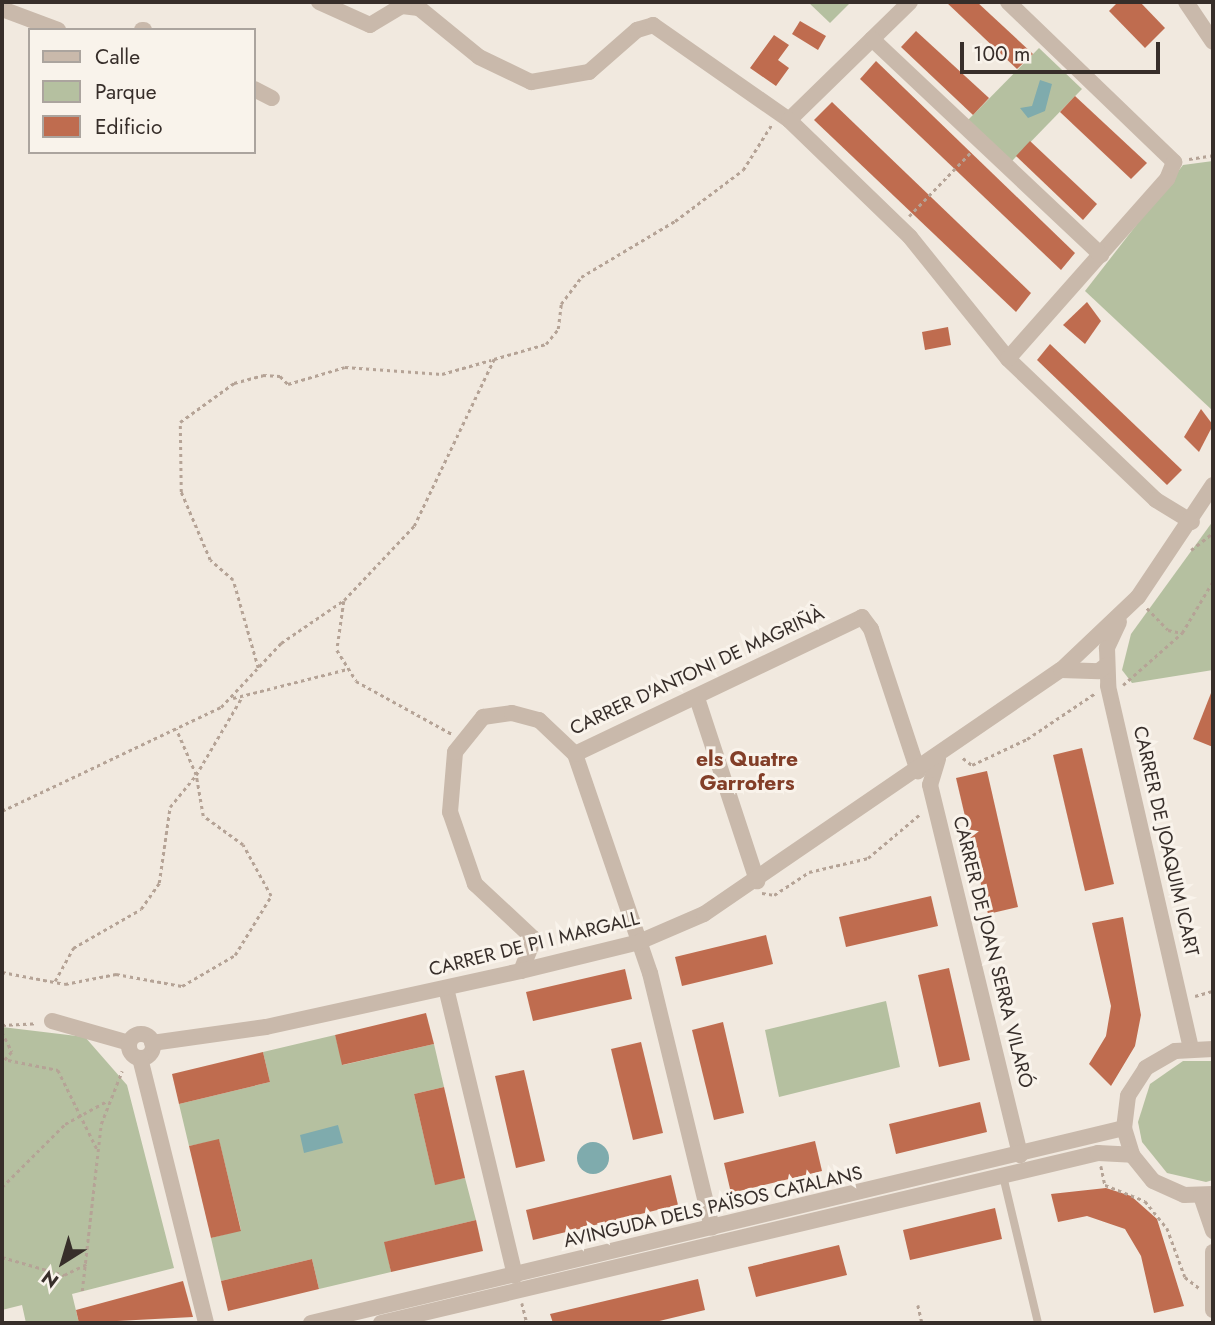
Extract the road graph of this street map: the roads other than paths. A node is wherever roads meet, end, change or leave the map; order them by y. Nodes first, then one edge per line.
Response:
1 (319, 2) edge
2 (910, 2) edge
3 (1008, 2) edge
4 (1185, 2) edge
5 (2, 9) edge
6 (53, 28) edge
7 (872, 39) junction
8 (1213, 42) edge
9 (256, 90) edge
10 (272, 98) dead end
11 (783, 117) junction
12 (1101, 255) junction
13 (1009, 359) junction
14 (1213, 485) edge
15 (1192, 522) junction
16 (1094, 657) junction
17 (696, 698) junction
18 (575, 754) junction
19 (938, 759) junction
20 (918, 771) junction
21 (761, 888) junction
22 (639, 942) junction
23 (521, 971) junction
24 (446, 988) junction
25 (52, 1021) road end
26 (129, 1043) junction
27 (152, 1043) junction
28 (1191, 1047) junction
29 (1213, 1048) edge
30 (140, 1058) junction
31 (1124, 1128) junction
32 (1020, 1155) junction
33 (1132, 1155) junction
34 (1003, 1176) junction
35 (1207, 1195) edge
36 (712, 1228) junction
37 (1213, 1231) edge
38 (1213, 1252) edge
39 (517, 1283) junction
40 (1213, 1310) edge
41 (206, 1323) edge
42 (311, 1323) edge
43 (381, 1323) edge
44 (1038, 1323) edge

1 - 11 street
2 - 7 street
3 - 12 street
4 - 8 street
5 - 6 street
7 - 11 street
7 - 12 street
9 - 10 street
11 - 13 street
12 - 13 street
13 - 15 street
14 - 15 street
15 - 16 street
16 - 19 street, CARRER DE PI I MARGALL
16 - 28 street, CARRER DE JOAQUIM ICART
17 - 18 street, CARRER D'ANTONI DE MAGRIÑÀ
17 - 20 street, CARRER D'ANTONI DE MAGRIÑÀ
17 - 21 street
18 - 22 street
18 - 23 street, CARRER D'ANTONI DE MAGRIÑÀ
19 - 20 street, CARRER DE PI I MARGALL
19 - 32 street, CARRER DE JOAN SERRA VILARÓ
20 - 21 street, CARRER DE PI I MARGALL
21 - 22 street, CARRER DE PI I MARGALL
22 - 23 street, CARRER DE PI I MARGALL
22 - 36 street
23 - 24 street, CARRER DE PI I MARGALL
24 - 27 street, CARRER DE PI I MARGALL
24 - 39 street
25 - 26 street
26 - 27 street, CARRER DE PI I MARGALL
26 - 30 street
27 - 30 street
28 - 29 street
28 - 31 street
30 - 41 street
31 - 32 street, AVINGUDA DELS PAÏSOS CATALANS
31 - 33 street
32 - 36 street, AVINGUDA DELS PAÏSOS CATALANS
33 - 34 street, AVINGUDA DELS PAÏSOS CATALANS
33 - 35 street
34 - 39 street, AVINGUDA DELS PAÏSOS CATALANS
34 - 44 lane
35 - 37 street
36 - 39 street, AVINGUDA DELS PAÏSOS CATALANS
38 - 40 street
39 - 42 street, AVINGUDA DELS PAÏSOS CATALANS
39 - 43 street, AVINGUDA DELS PAÏSOS CATALANS

